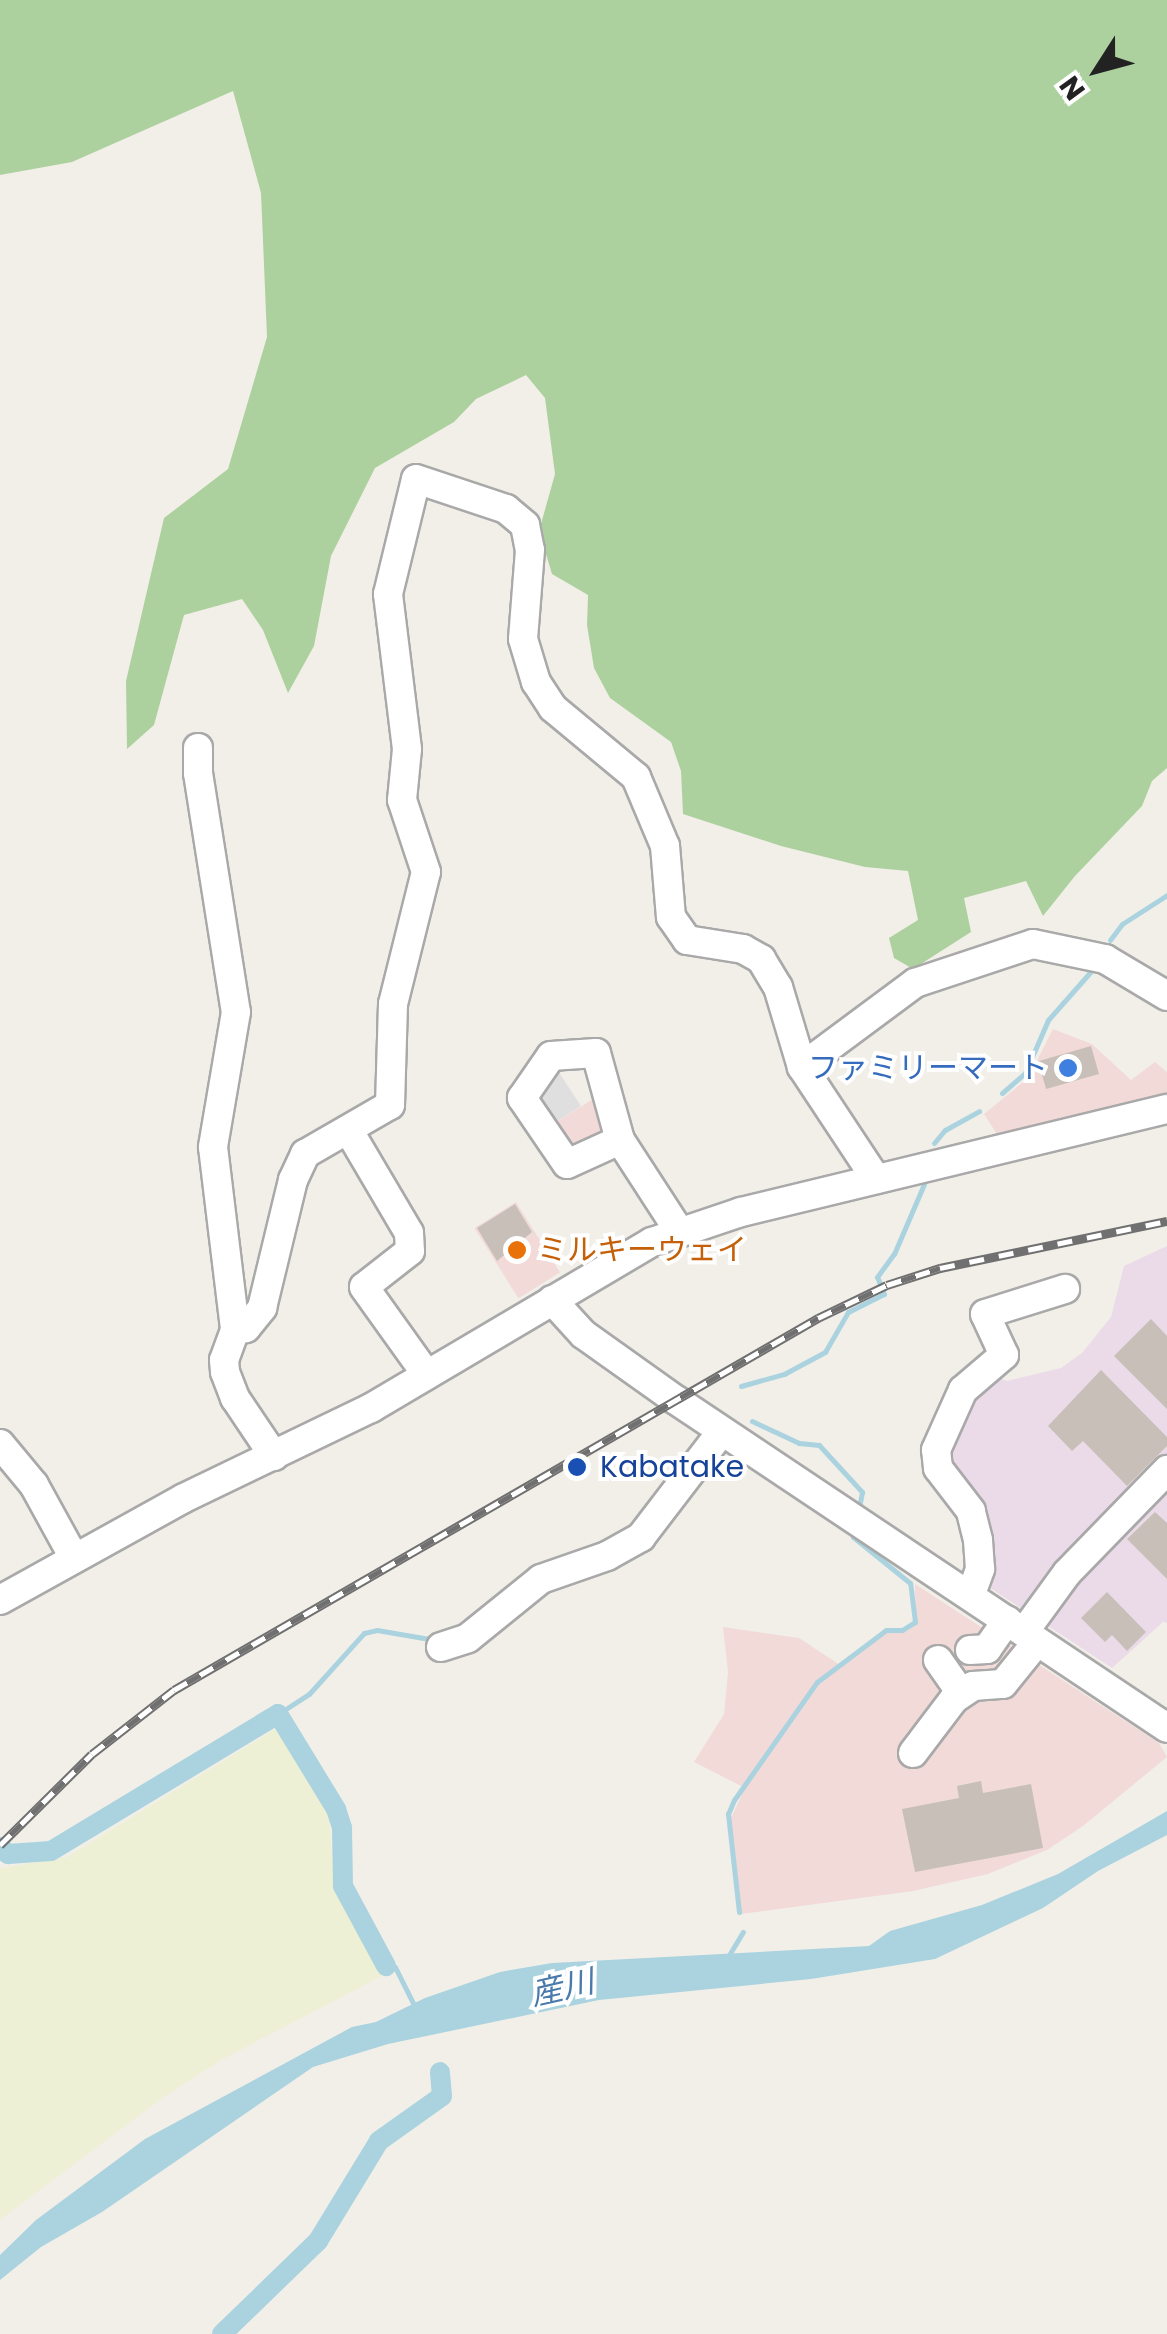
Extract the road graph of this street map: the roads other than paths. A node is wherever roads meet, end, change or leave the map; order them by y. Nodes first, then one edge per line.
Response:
1 (198, 748) dead end
2 (1167, 996) edge
3 (802, 1066) junction
4 (1167, 1108) edge
5 (349, 1131) junction
6 (620, 1140) dead end
7 (876, 1179) junction
8 (679, 1231) junction
9 (1066, 1289) dead end
10 (552, 1300) junction
11 (235, 1330) junction
12 (427, 1374) junction
13 (722, 1432) junction
14 (0, 1444) edge
15 (274, 1456) junction
16 (1167, 1470) edge
17 (73, 1556) junction
18 (971, 1594) junction
19 (0, 1600) edge
20 (1022, 1631) junction
21 (441, 1647) dead end
22 (970, 1650) dead end
23 (938, 1660) dead end
24 (961, 1693) junction
25 (1167, 1728) edge
26 (913, 1753) dead end

1 - 11 street
2 - 3 street
3 - 5 street
3 - 7 street
4 - 7 street
5 - 11 street
5 - 12 street
6 - 8 street
7 - 8 street
8 - 10 street
9 - 18 street
10 - 12 street
10 - 13 street
11 - 15 street
12 - 15 street
13 - 18 street
13 - 21 street
14 - 17 street
15 - 17 street
16 - 20 street
17 - 19 street
18 - 20 street
20 - 22 street
20 - 24 street
20 - 25 street
23 - 24 street
24 - 26 street

